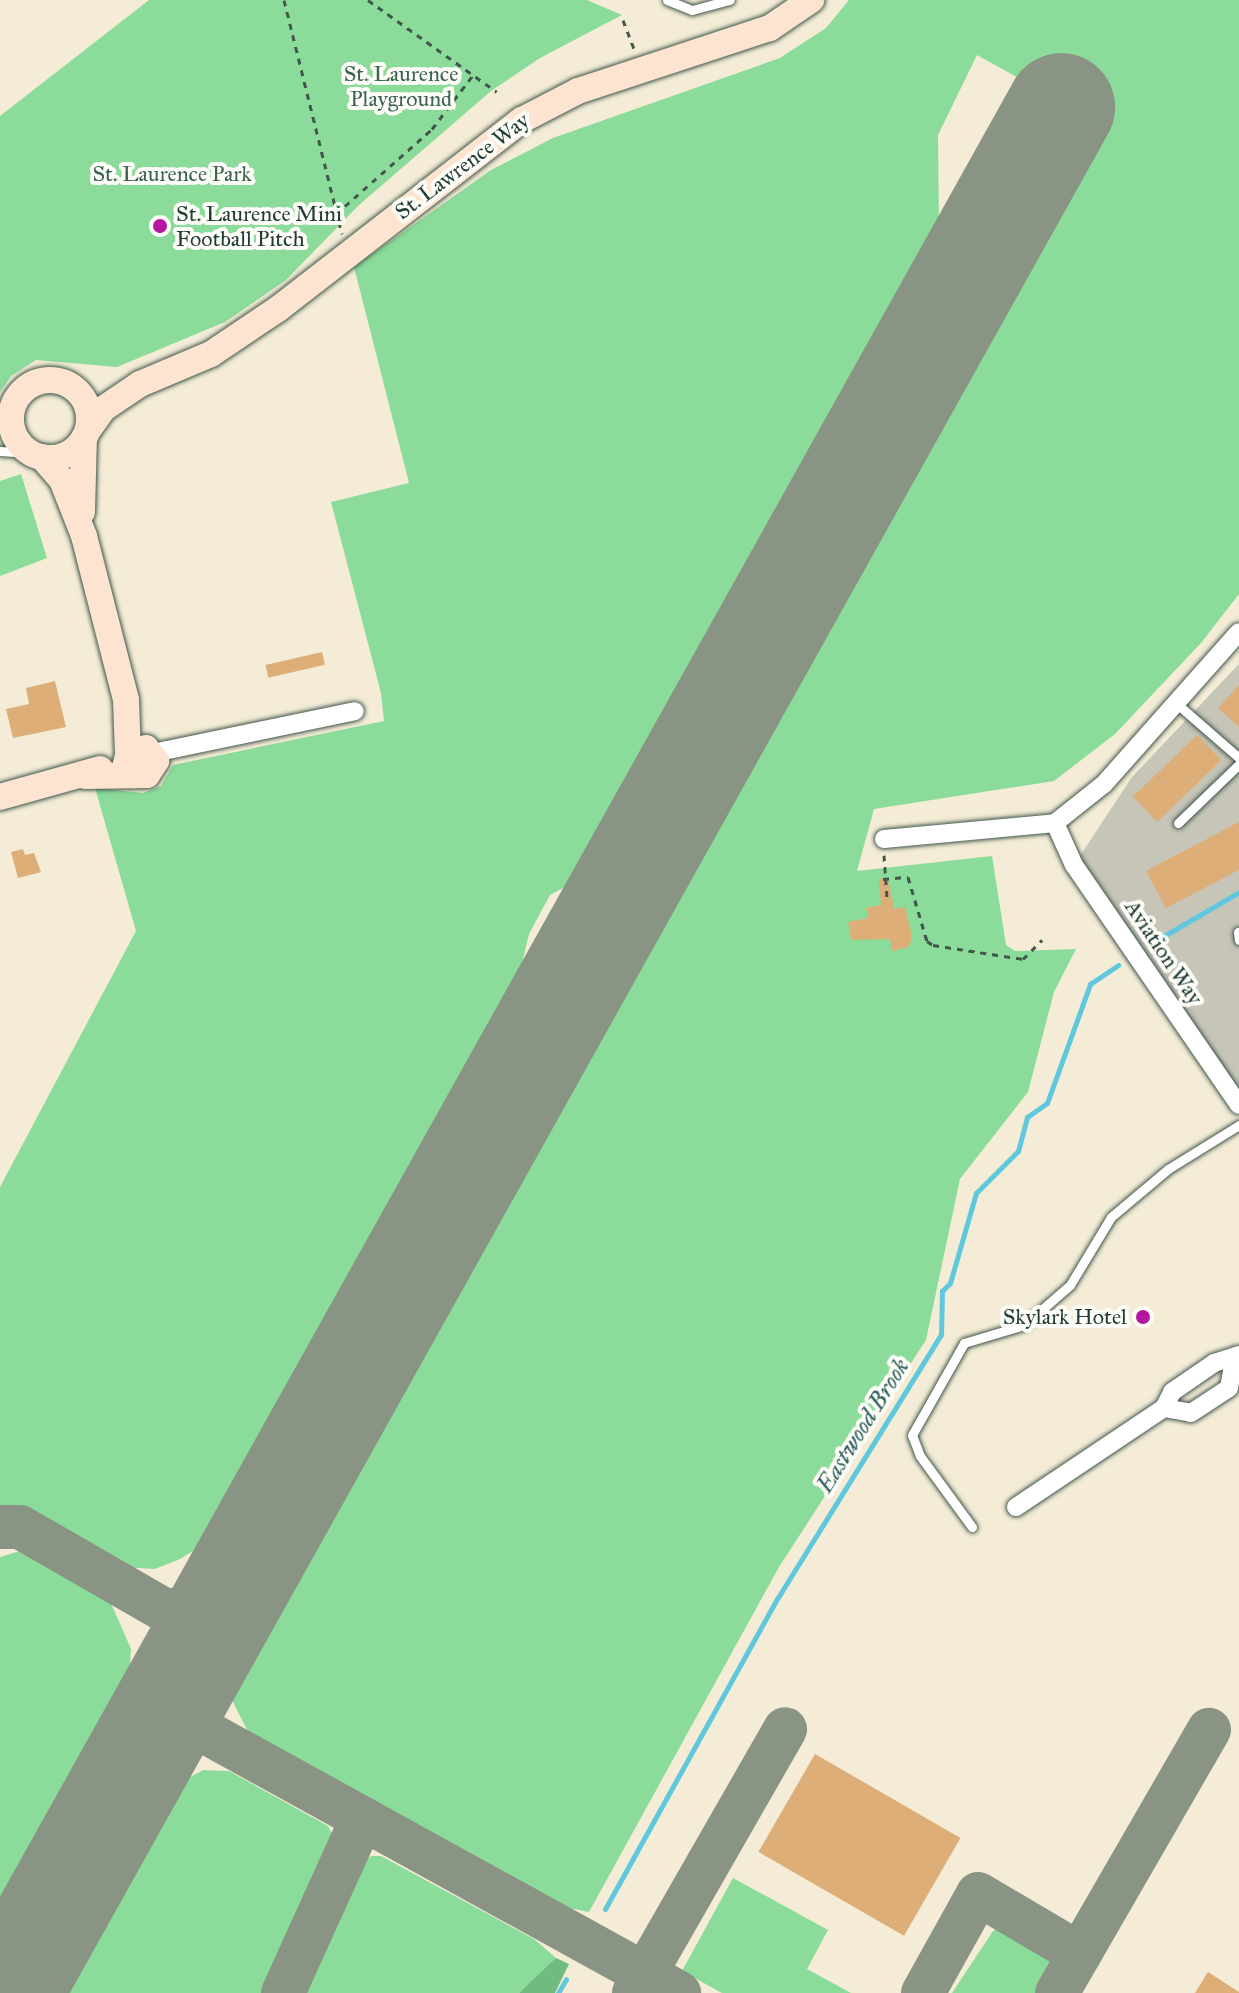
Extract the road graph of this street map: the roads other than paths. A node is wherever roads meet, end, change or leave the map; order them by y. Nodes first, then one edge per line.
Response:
1 (667, 0) edge
2 (730, 0) edge
3 (811, 0) edge
4 (68, 384) junction
5 (140, 384) junction
6 (6, 419) edge
7 (86, 434) junction
8 (0, 451) edge
9 (36, 455) junction
10 (84, 536) junction
11 (1239, 632) edge
12 (1176, 703) junction
13 (355, 711) dead end
14 (140, 760) junction
15 (1239, 761) edge
16 (0, 797) edge
17 (1055, 823) junction
18 (1178, 823) dead end
19 (884, 839) road end
20 (1238, 932) edge
21 (1239, 940) edge
22 (1238, 1102) edge
23 (1239, 1125) edge
24 (1237, 1357) edge
25 (1164, 1408) junction
26 (1016, 1507) dead end
27 (972, 1527) dead end

1 - 2 lane
3 - 5 street, St. Lawrence Way
4 - 5 street, St. Lawrence Way
4 - 6 street
4 - 7 street
5 - 7 street, St. Lawrence Way
6 - 9 street
7 - 9 street
7 - 10 street
8 - 9 lane
9 - 10 street
10 - 14 street
11 - 12 street
12 - 15 lane
12 - 17 street
13 - 14 street
14 - 16 street
15 - 18 lane
17 - 19 street
17 - 22 street, Aviation Way
20 - 21 lane
23 - 27 lane
24 - 25 street
24 - 25 street
25 - 26 street

